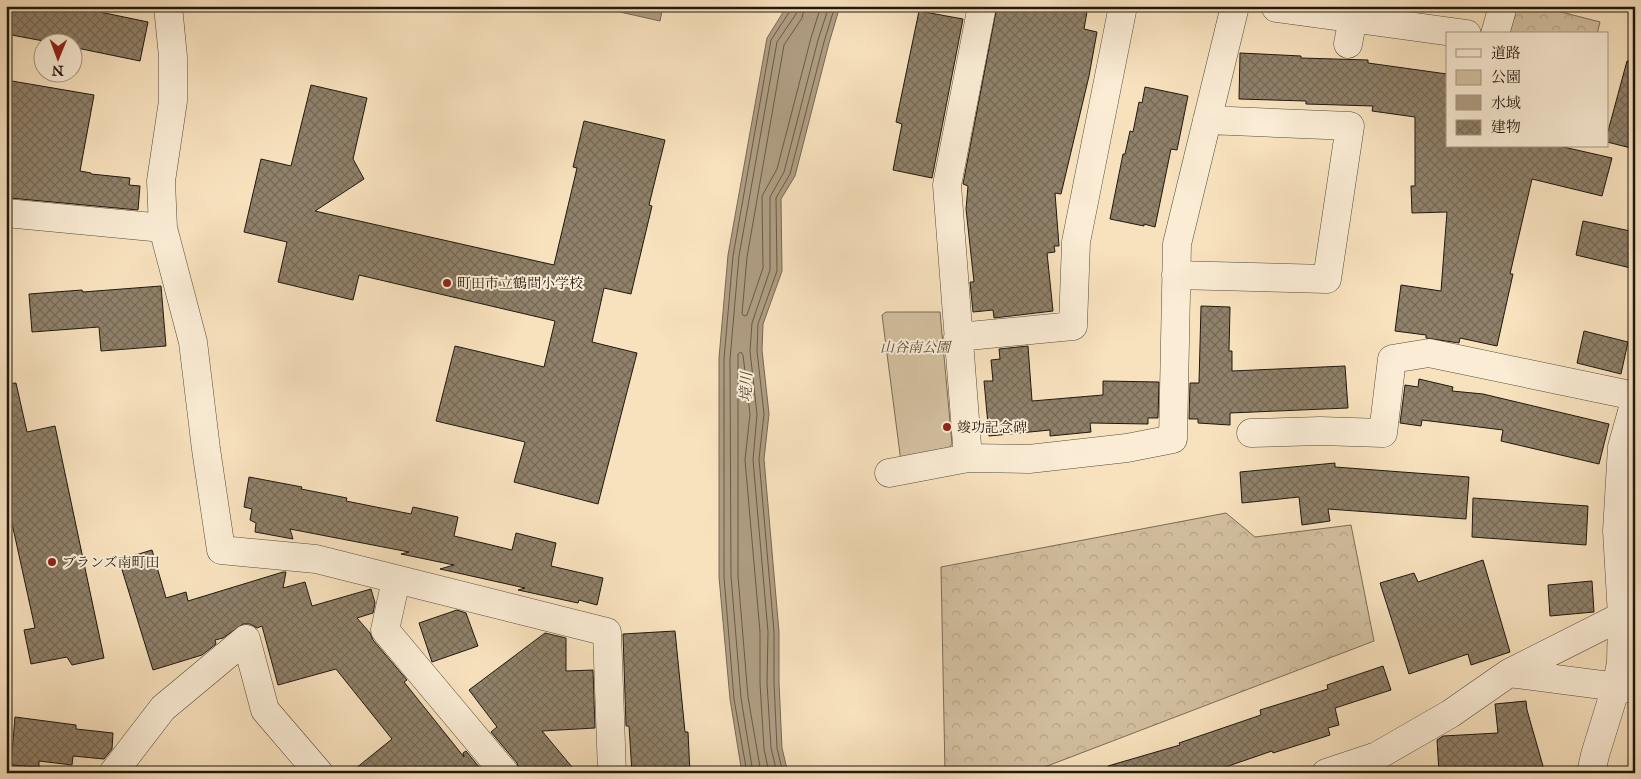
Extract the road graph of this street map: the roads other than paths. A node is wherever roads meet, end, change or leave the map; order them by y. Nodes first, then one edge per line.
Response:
1 (168, 6) edge
2 (982, 6) edge
3 (1123, 6) edge
4 (1234, 6) edge
5 (1503, 6) edge
6 (1276, 8) dead end
7 (1352, 18) junction
8 (1453, 32) edge
9 (1496, 32) edge
10 (1348, 44) dead end
11 (1207, 120) junction
12 (6, 213) edge
13 (163, 228) junction
14 (1176, 275) junction
15 (958, 337) junction
16 (1635, 396) edge
17 (1635, 401) edge
18 (1251, 433) dead end
19 (968, 458) junction
20 (889, 473) dead end
21 (396, 580) junction
22 (1622, 616) junction
23 (1509, 673) junction
24 (1626, 688) edge
25 (116, 771) edge
26 (319, 773) edge
27 (505, 773) edge
28 (612, 773) edge
29 (1326, 773) edge
30 (1591, 773) edge

1 - 13 street
2 - 15 street
3 - 15 street
4 - 11 street
5 - 9 street
6 - 7 street
7 - 8 street
7 - 10 street
11 - 14 street
11 - 14 street
12 - 13 street
13 - 21 street
14 - 19 street
15 - 19 street
16 - 18 street
17 - 22 street
19 - 20 street
21 - 27 street
21 - 28 street
22 - 23 street
22 - 24 street
23 - 24 street
23 - 29 street
24 - 30 street
25 - 26 street

